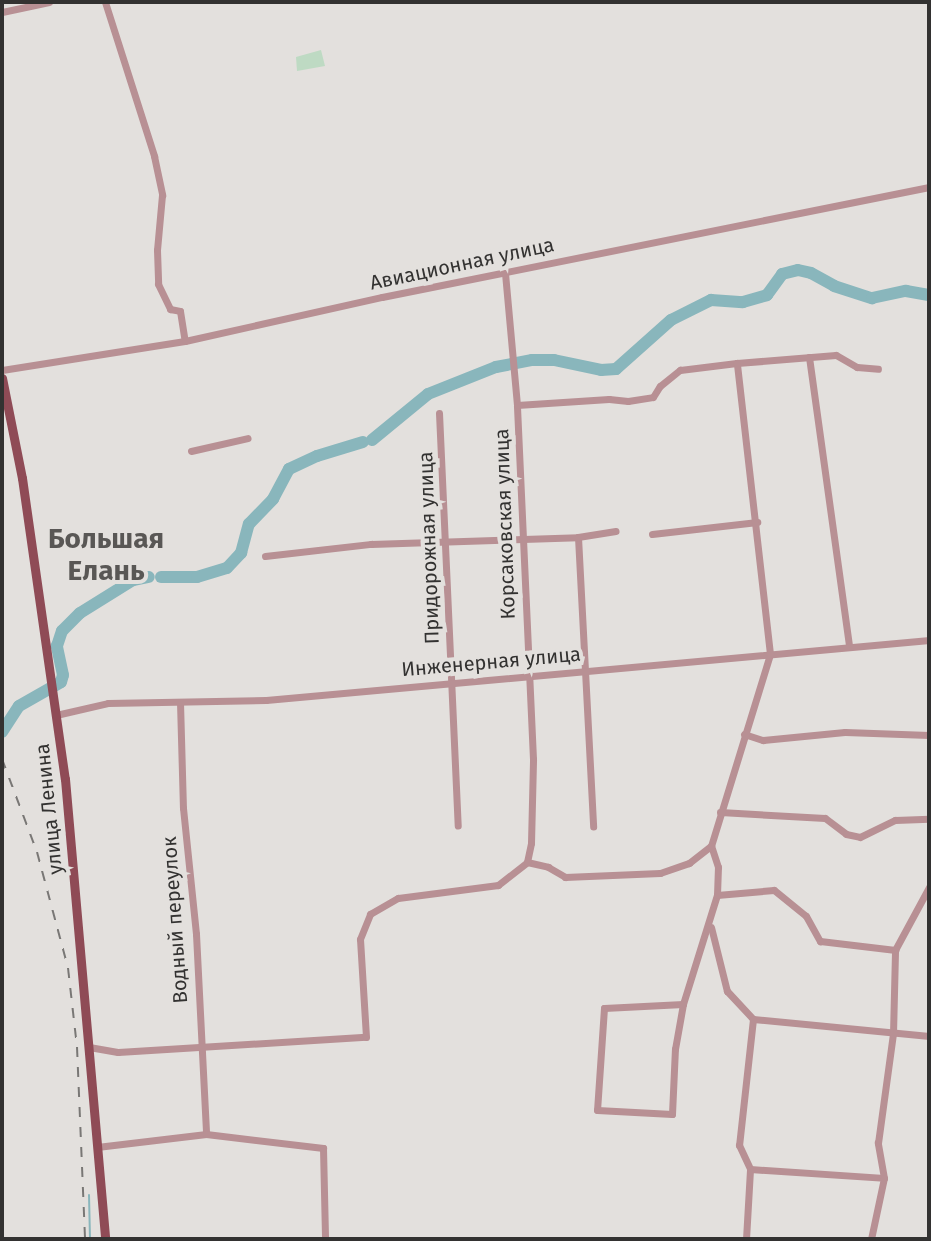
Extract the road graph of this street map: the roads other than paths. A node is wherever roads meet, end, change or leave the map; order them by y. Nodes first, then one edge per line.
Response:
1 (49, 2) edge
2 (105, 2) edge
3 (2, 12) edge
4 (929, 187) edge
5 (505, 272) junction
6 (185, 341) junction
7 (809, 357) junction
8 (737, 363) junction
9 (878, 369) dead end
10 (2, 370) edge
11 (2, 378) edge
12 (517, 405) junction
13 (439, 413) dead end
14 (248, 438) dead end
15 (191, 451) dead end
16 (757, 522) junction
17 (616, 531) dead end
18 (652, 534) dead end
19 (522, 537) junction
20 (578, 537) junction
21 (444, 543) junction
22 (265, 556) dead end
23 (929, 640) edge
24 (849, 646) junction
25 (770, 654) junction
26 (586, 671) junction
27 (527, 675) junction
28 (450, 683) junction
29 (180, 702) junction
30 (56, 715) junction
31 (744, 734) junction
32 (929, 735) edge
33 (720, 812) junction
34 (929, 819) edge
35 (458, 826) dead end
36 (593, 827) dead end
37 (711, 846) junction
38 (527, 862) junction
39 (929, 887) edge
40 (717, 895) junction
41 (710, 924) junction
42 (895, 950) junction
43 (683, 1004) junction
44 (753, 1019) junction
45 (893, 1034) junction
46 (929, 1036) edge
47 (203, 1046) junction
48 (89, 1047) junction
49 (206, 1134) junction
50 (97, 1147) junction
51 (750, 1169) junction
52 (884, 1178) junction
53 (105, 1239) edge
54 (325, 1239) edge
55 (746, 1239) edge
56 (871, 1239) edge

1 - 3 street
2 - 6 street
4 - 5 street, Авиационная улица
5 - 6 street, Авиационная улица
5 - 12 street, Корсаковская улица
6 - 10 street, Авиационная улица
7 - 8 street
7 - 9 street
7 - 24 street
8 - 12 street
8 - 16 street
11 - 30 main road, улица Ленина
12 - 19 street, Корсаковская улица
13 - 21 street, Придорожная улица
14 - 15 street
16 - 18 street
16 - 25 street
17 - 20 street
19 - 20 street
19 - 21 street
19 - 27 street, Корсаковская улица
20 - 26 street
21 - 22 street
21 - 28 street, Придорожная улица
23 - 24 street, Инженерная улица
24 - 25 street, Инженерная улица
25 - 26 street, Инженерная улица
25 - 31 street
26 - 27 street, Инженерная улица
26 - 36 street
27 - 28 street, Инженерная улица
27 - 38 street, Корсаковская улица
28 - 29 street, Инженерная улица
28 - 35 street, Придорожная улица
29 - 30 street, Инженерная улица
29 - 47 street, Водный переулок
30 - 48 main road, улица Ленина
31 - 32 street
31 - 33 street
33 - 34 street
33 - 37 street
37 - 38 street
37 - 40 street
38 - 47 street
39 - 42 street
40 - 41 street
40 - 42 street
41 - 43 street
41 - 44 street
42 - 45 street
43 - 43 street
44 - 45 street
44 - 51 street
45 - 46 street
45 - 52 street
47 - 48 street
47 - 49 street, Водный переулок
48 - 50 main road, улица Ленина
49 - 50 street
49 - 54 street
50 - 53 main road, улица Ленина
51 - 52 street
51 - 55 street
52 - 56 street

